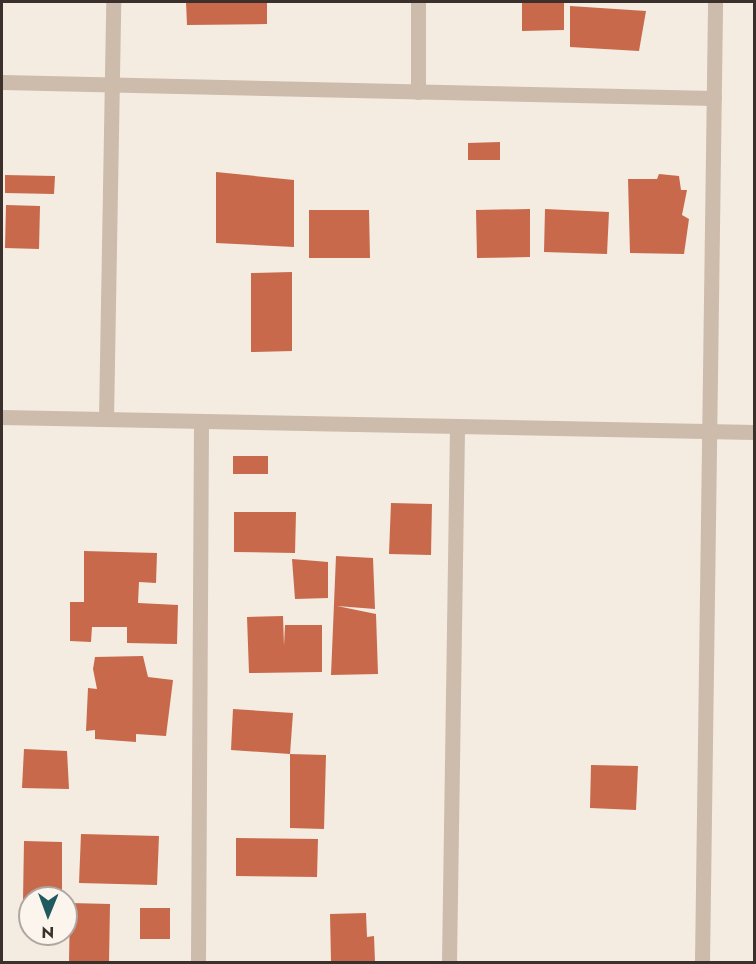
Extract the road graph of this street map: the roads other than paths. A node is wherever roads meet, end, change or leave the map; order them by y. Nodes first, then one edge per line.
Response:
1 (113, 2) edge
2 (418, 2) edge
3 (716, 2) edge
4 (2, 82) edge
5 (111, 85) junction
6 (418, 92) junction
7 (714, 98) junction
8 (2, 417) edge
9 (106, 419) junction
10 (201, 421) junction
11 (457, 426) junction
12 (710, 431) junction
13 (754, 432) edge
14 (198, 963) edge
15 (449, 963) edge
16 (702, 963) edge

1 - 5 street
2 - 6 street
3 - 7 street
4 - 5 street
5 - 6 street
5 - 9 street
6 - 7 street
7 - 12 street
8 - 9 street
9 - 10 street
10 - 11 street
10 - 14 street
11 - 12 street
11 - 15 street
12 - 13 street
12 - 16 street

